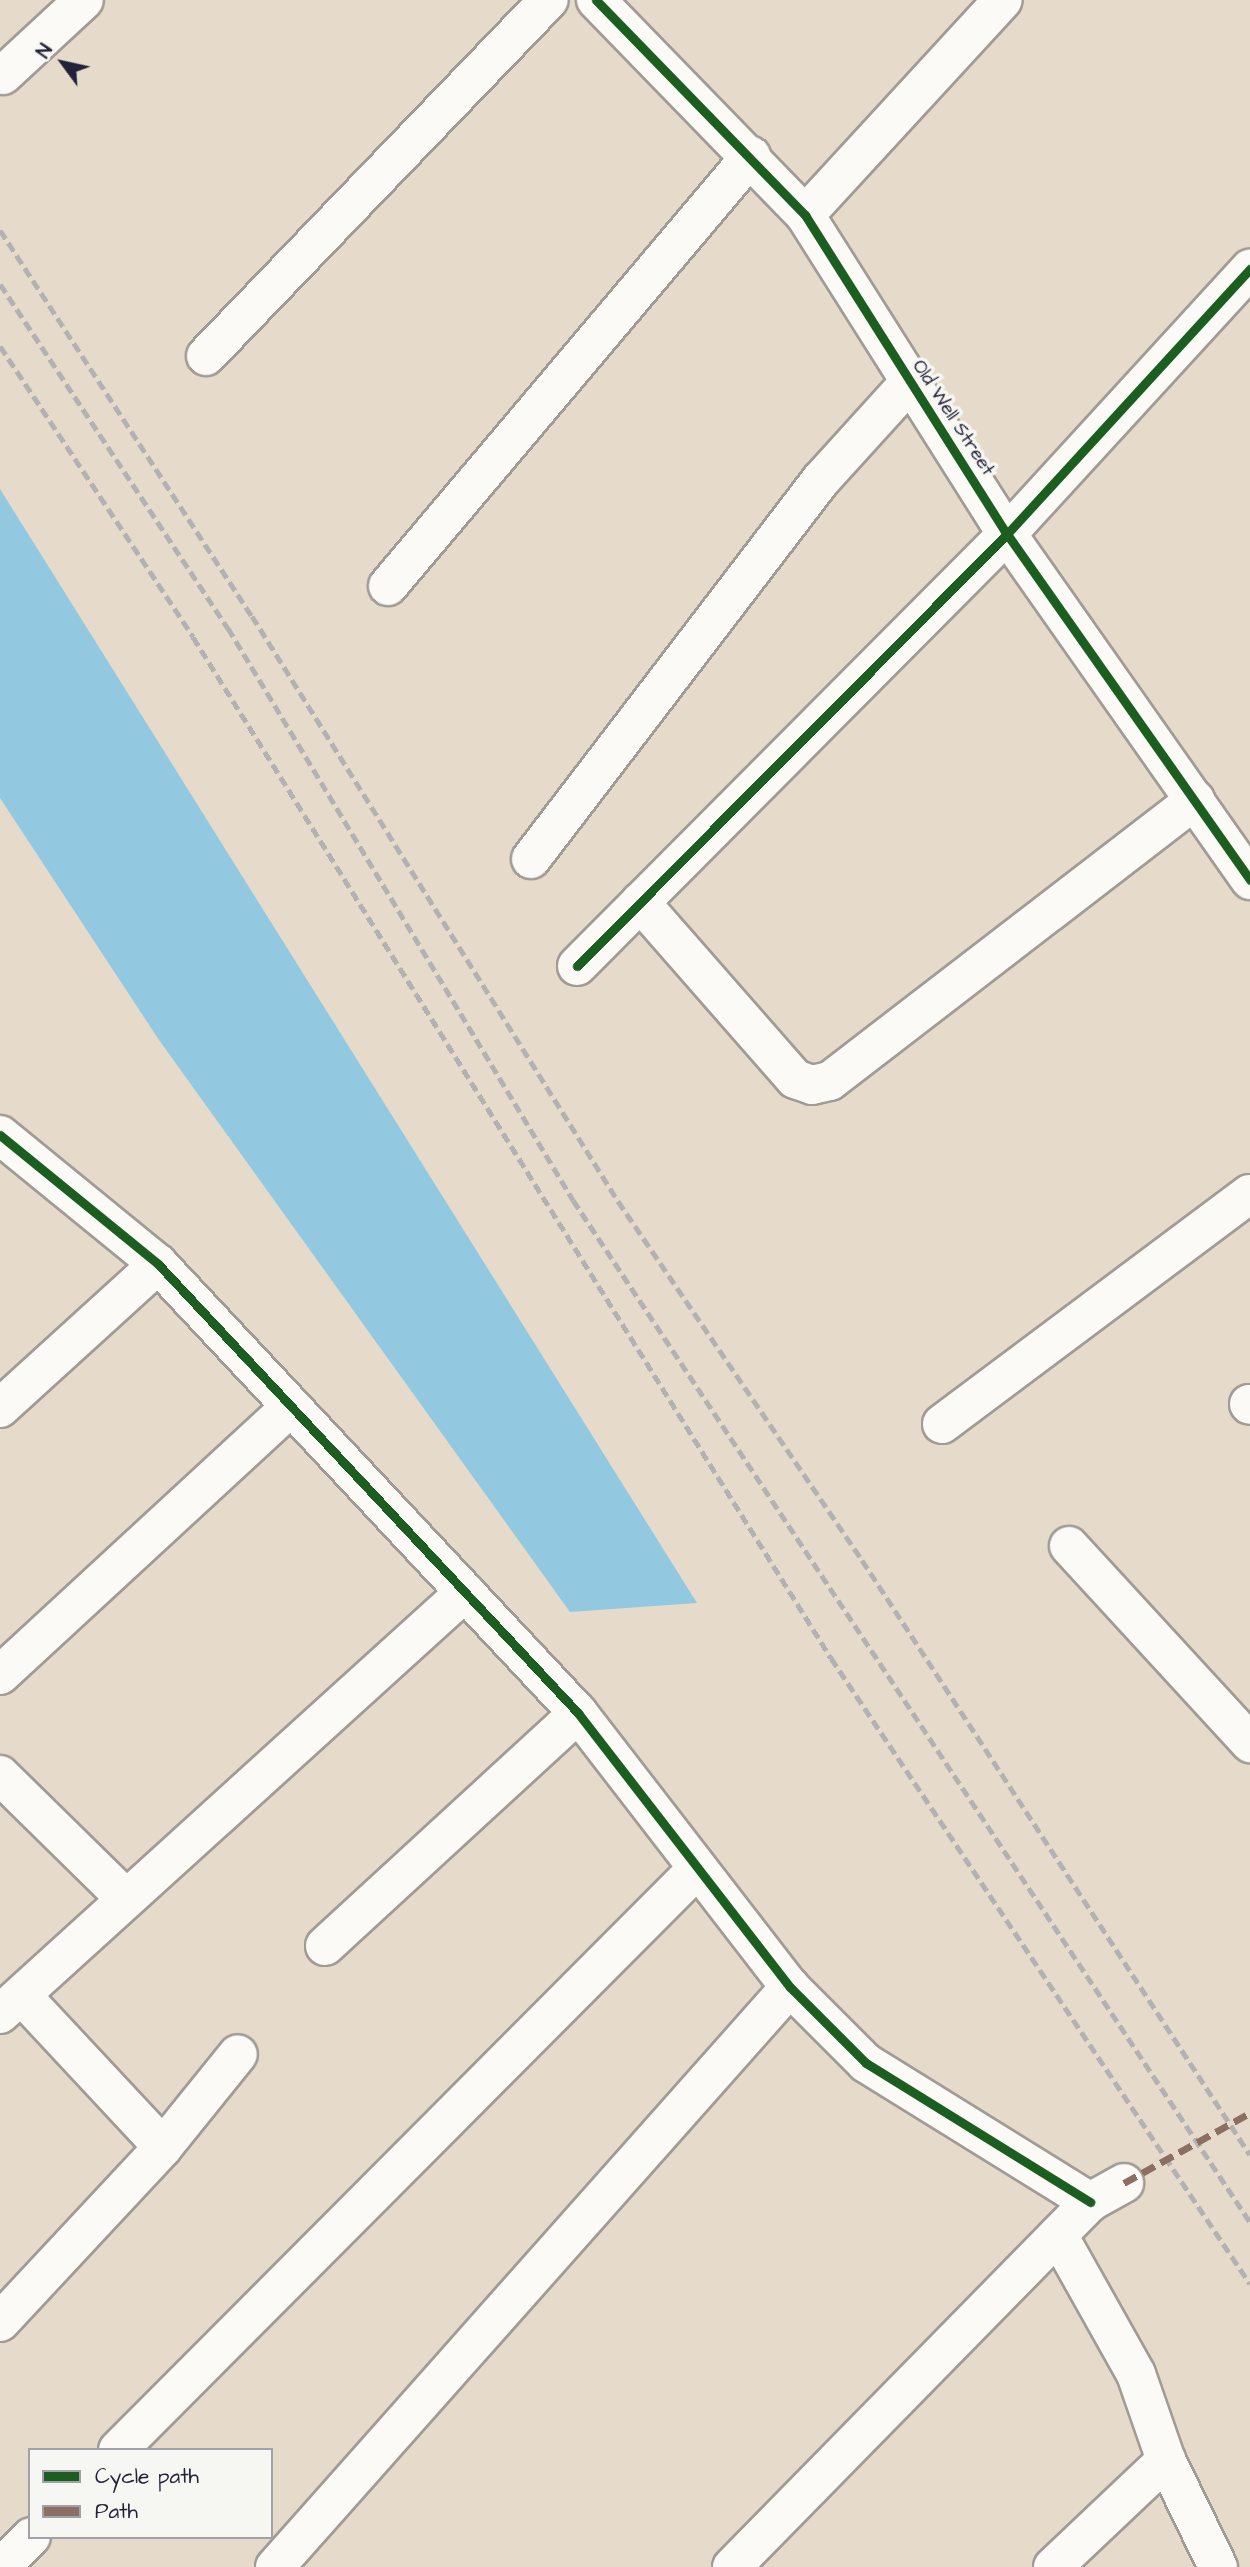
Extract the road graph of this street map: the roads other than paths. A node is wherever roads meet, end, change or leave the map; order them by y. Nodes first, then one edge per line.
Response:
1 (548, 0) edge
2 (596, 0) edge
3 (1003, 0) edge
4 (79, 2) edge
5 (3, 75) dead end
6 (751, 156) junction
7 (805, 215) junction
8 (1250, 269) edge
9 (206, 356) dead end
10 (909, 383) junction
11 (1007, 534) junction
12 (388, 586) dead end
13 (1195, 800) junction
14 (531, 859) dead end
15 (1250, 880) edge
16 (640, 902) junction
17 (577, 966) dead end
18 (5, 1145) edge
19 (1250, 1194) edge
20 (158, 1264) junction
21 (0, 1408) edge
22 (289, 1408) junction
23 (942, 1424) dead end
24 (1069, 1546) dead end
25 (465, 1592) junction
26 (0, 1675) edge
27 (578, 1713) junction
28 (1250, 1743) edge
29 (0, 1775) edge
30 (695, 1871) junction
31 (123, 1896) junction
32 (325, 1946) dead end
33 (790, 1987) junction
34 (11, 2005) edge
35 (238, 2054) dead end
36 (163, 2147) junction
37 (1124, 2183) dead end
38 (1090, 2202) junction
39 (1058, 2235) junction
40 (0, 2322) edge
41 (120, 2448) edge
42 (1166, 2460) junction
43 (29, 2539) edge
44 (1, 2567) edge
45 (275, 2567) edge
46 (732, 2567) edge
47 (1053, 2567) edge
48 (1218, 2567) edge

1 - 9 street
2 - 6 street, Old Well Street
3 - 7 street
4 - 5 street
6 - 7 street, Old Well Street
6 - 12 street
7 - 10 street, Old Well Street
8 - 11 street
10 - 11 street, Old Well Street
10 - 14 street
11 - 13 street, Old Well Street
11 - 16 street
13 - 15 street, Old Well Street
13 - 16 street
16 - 17 street
18 - 20 street
19 - 23 street
20 - 21 street
20 - 22 street
22 - 25 street
22 - 26 street
24 - 28 street
25 - 27 street
25 - 31 street
27 - 30 street
27 - 32 street
29 - 31 street
30 - 33 street
30 - 41 street
31 - 34 street
33 - 38 street
33 - 45 street
34 - 36 street
35 - 36 street
36 - 40 street
37 - 38 street
38 - 39 street
39 - 42 street
39 - 46 street
42 - 47 street
42 - 48 street
43 - 44 street

